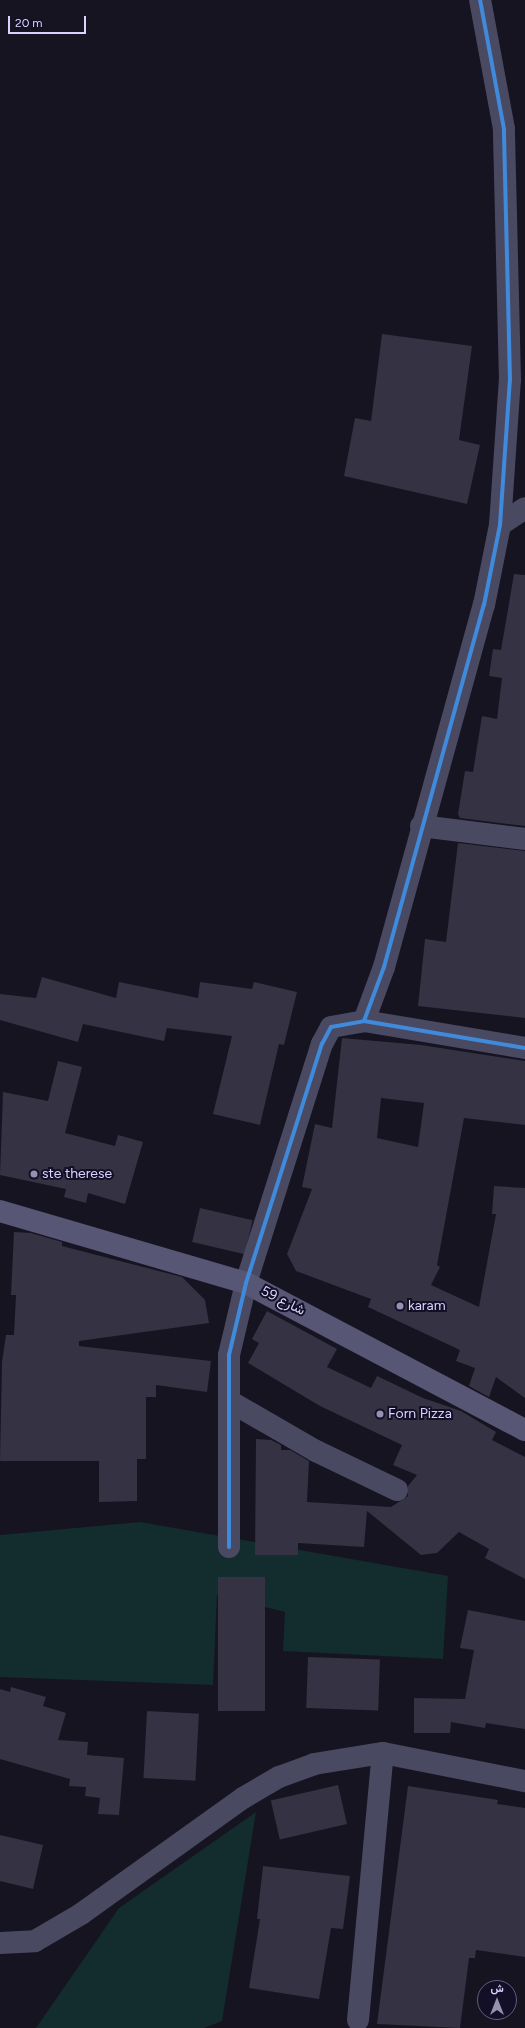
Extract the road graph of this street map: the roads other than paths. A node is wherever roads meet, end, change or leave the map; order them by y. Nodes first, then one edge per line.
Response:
1 (480, 0) edge
2 (510, 380) junction
3 (525, 408) edge
4 (525, 508) edge
5 (500, 525) junction
6 (421, 826) junction
7 (525, 839) edge
8 (364, 1021) junction
9 (525, 1048) edge
10 (0, 1211) edge
11 (246, 1283) junction
12 (231, 1402) junction
13 (525, 1430) edge
14 (397, 1490) dead end
15 (229, 1547) dead end
16 (383, 1753) junction
17 (525, 1781) edge
18 (0, 1943) edge
19 (358, 2020) dead end

1 - 2 street
2 - 3 street
2 - 5 street
4 - 5 street
5 - 6 street
6 - 7 street
6 - 8 street
8 - 9 street
8 - 11 street
10 - 11 street, شارع 59
11 - 12 street
11 - 13 street, شارع 59
12 - 14 street
12 - 15 street
16 - 17 street
16 - 18 street
16 - 19 street

